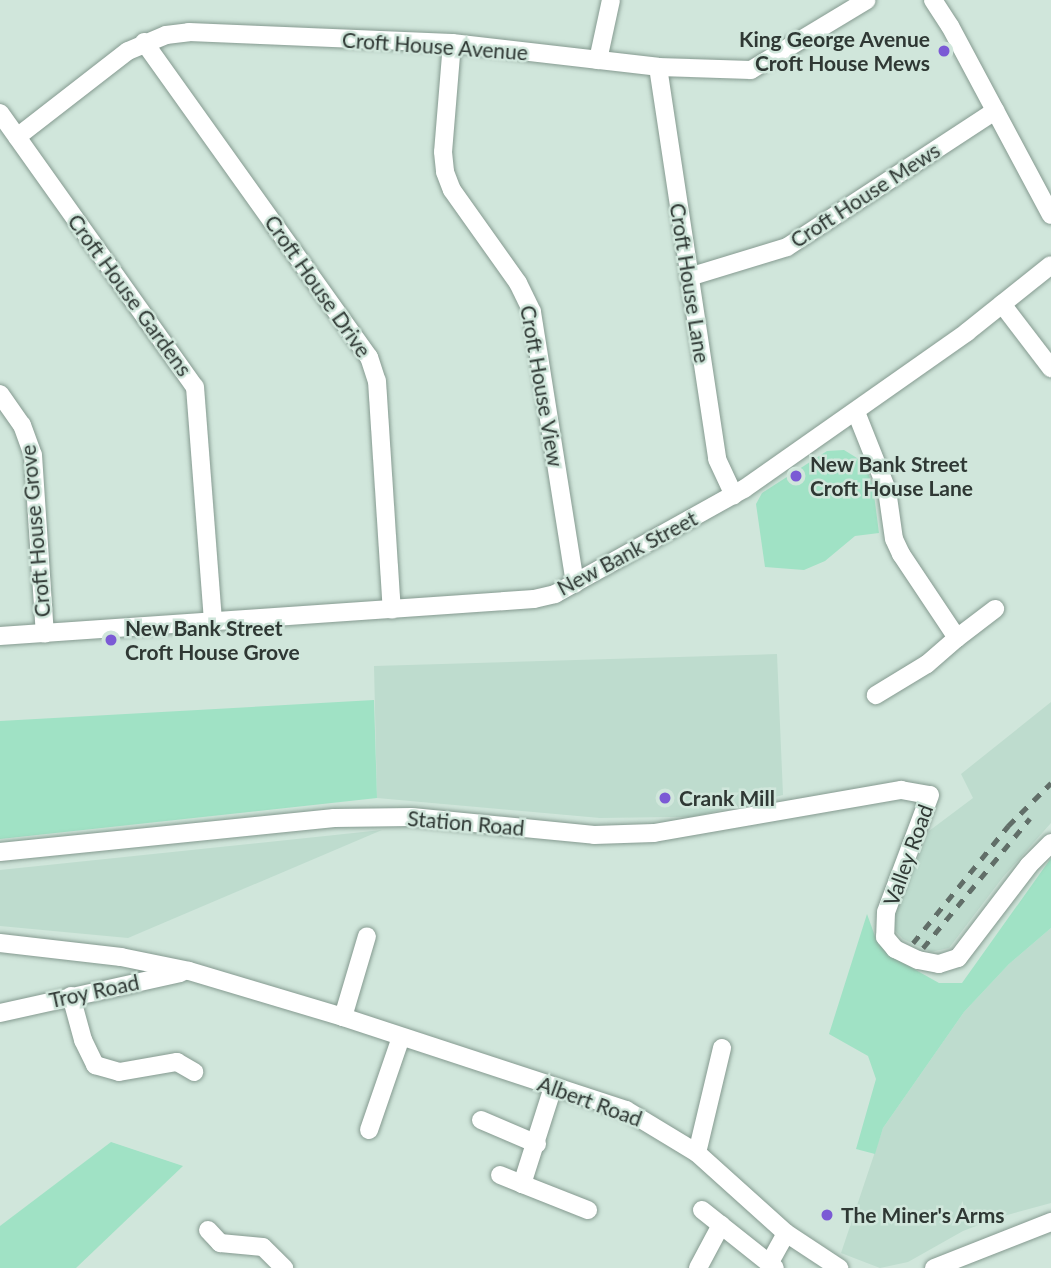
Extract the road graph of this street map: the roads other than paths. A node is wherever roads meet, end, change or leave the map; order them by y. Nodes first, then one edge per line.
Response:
1 (611, 0) edge
2 (867, 0) edge
3 (933, 0) edge
4 (145, 42) junction
5 (452, 43) junction
6 (598, 61) junction
7 (658, 66) junction
8 (995, 111) junction
9 (0, 113) edge
10 (17, 137) junction
11 (1051, 215) edge
12 (1051, 265) edge
13 (689, 277) junction
14 (1002, 304) junction
15 (1051, 368) edge
16 (0, 394) edge
17 (856, 412) junction
18 (734, 495) junction
19 (575, 584) junction
20 (995, 609) dead end
21 (392, 610) junction
22 (213, 622) junction
23 (45, 634) junction
24 (0, 636) edge
25 (957, 638) junction
26 (876, 695) dead end
27 (930, 794) joint
28 (1051, 843) edge
29 (0, 852) edge
30 (367, 936) dead end
31 (0, 943) edge
32 (189, 971) junction
33 (71, 996) junction
34 (0, 1013) edge
35 (343, 1017) junction
36 (401, 1037) junction
37 (722, 1048) dead end
38 (194, 1072) dead end
39 (553, 1087) junction
40 (481, 1120) dead end
41 (369, 1130) dead end
42 (537, 1144) junction
43 (698, 1153) junction
44 (500, 1175) dead end
45 (522, 1184) junction
46 (588, 1210) dead end
47 (702, 1210) dead end
48 (1051, 1222) edge
49 (721, 1225) junction
50 (208, 1230) dead end
51 (786, 1233) junction
52 (772, 1266) edge
53 (284, 1268) edge
54 (698, 1268) edge
55 (839, 1268) edge
56 (934, 1268) edge

1 - 6 street
2 - 7 street, Croft House Avenue
3 - 8 street
4 - 5 street, Croft House Avenue
4 - 10 street, Croft House Avenue
4 - 21 street, Croft House Drive
5 - 6 street, Croft House Avenue
5 - 19 street, Croft House View
6 - 7 street, Croft House Avenue
7 - 13 street, Croft House Lane
8 - 11 street
8 - 13 street, Croft House Mews
9 - 10 street, Croft House Gardens
10 - 22 street, Croft House Gardens
12 - 14 street, New Bank Street
13 - 18 street, Croft House Lane
14 - 15 street
14 - 17 street, New Bank Street
16 - 23 street, Croft House Grove
17 - 18 street, New Bank Street
17 - 25 street
18 - 19 street, New Bank Street
19 - 21 street, New Bank Street
20 - 25 street
21 - 22 street, New Bank Street
22 - 23 street, New Bank Street
23 - 24 street, New Bank Street
25 - 26 street
27 - 28 street, Valley Road
27 - 29 street, Station Road
30 - 35 street
31 - 32 street, Albert Road
32 - 33 street, Troy Road
32 - 35 street, Albert Road
33 - 34 street, Troy Road
33 - 38 street
35 - 36 street, Albert Road
36 - 39 street, Albert Road
36 - 41 street
37 - 43 street
39 - 42 street
39 - 43 street, Albert Road
40 - 42 street
42 - 45 street
43 - 51 street, Albert Road
44 - 45 street
45 - 46 street
47 - 49 street
48 - 56 street
49 - 52 street
49 - 54 street
50 - 53 street
51 - 52 street
51 - 55 street, Albert Road

